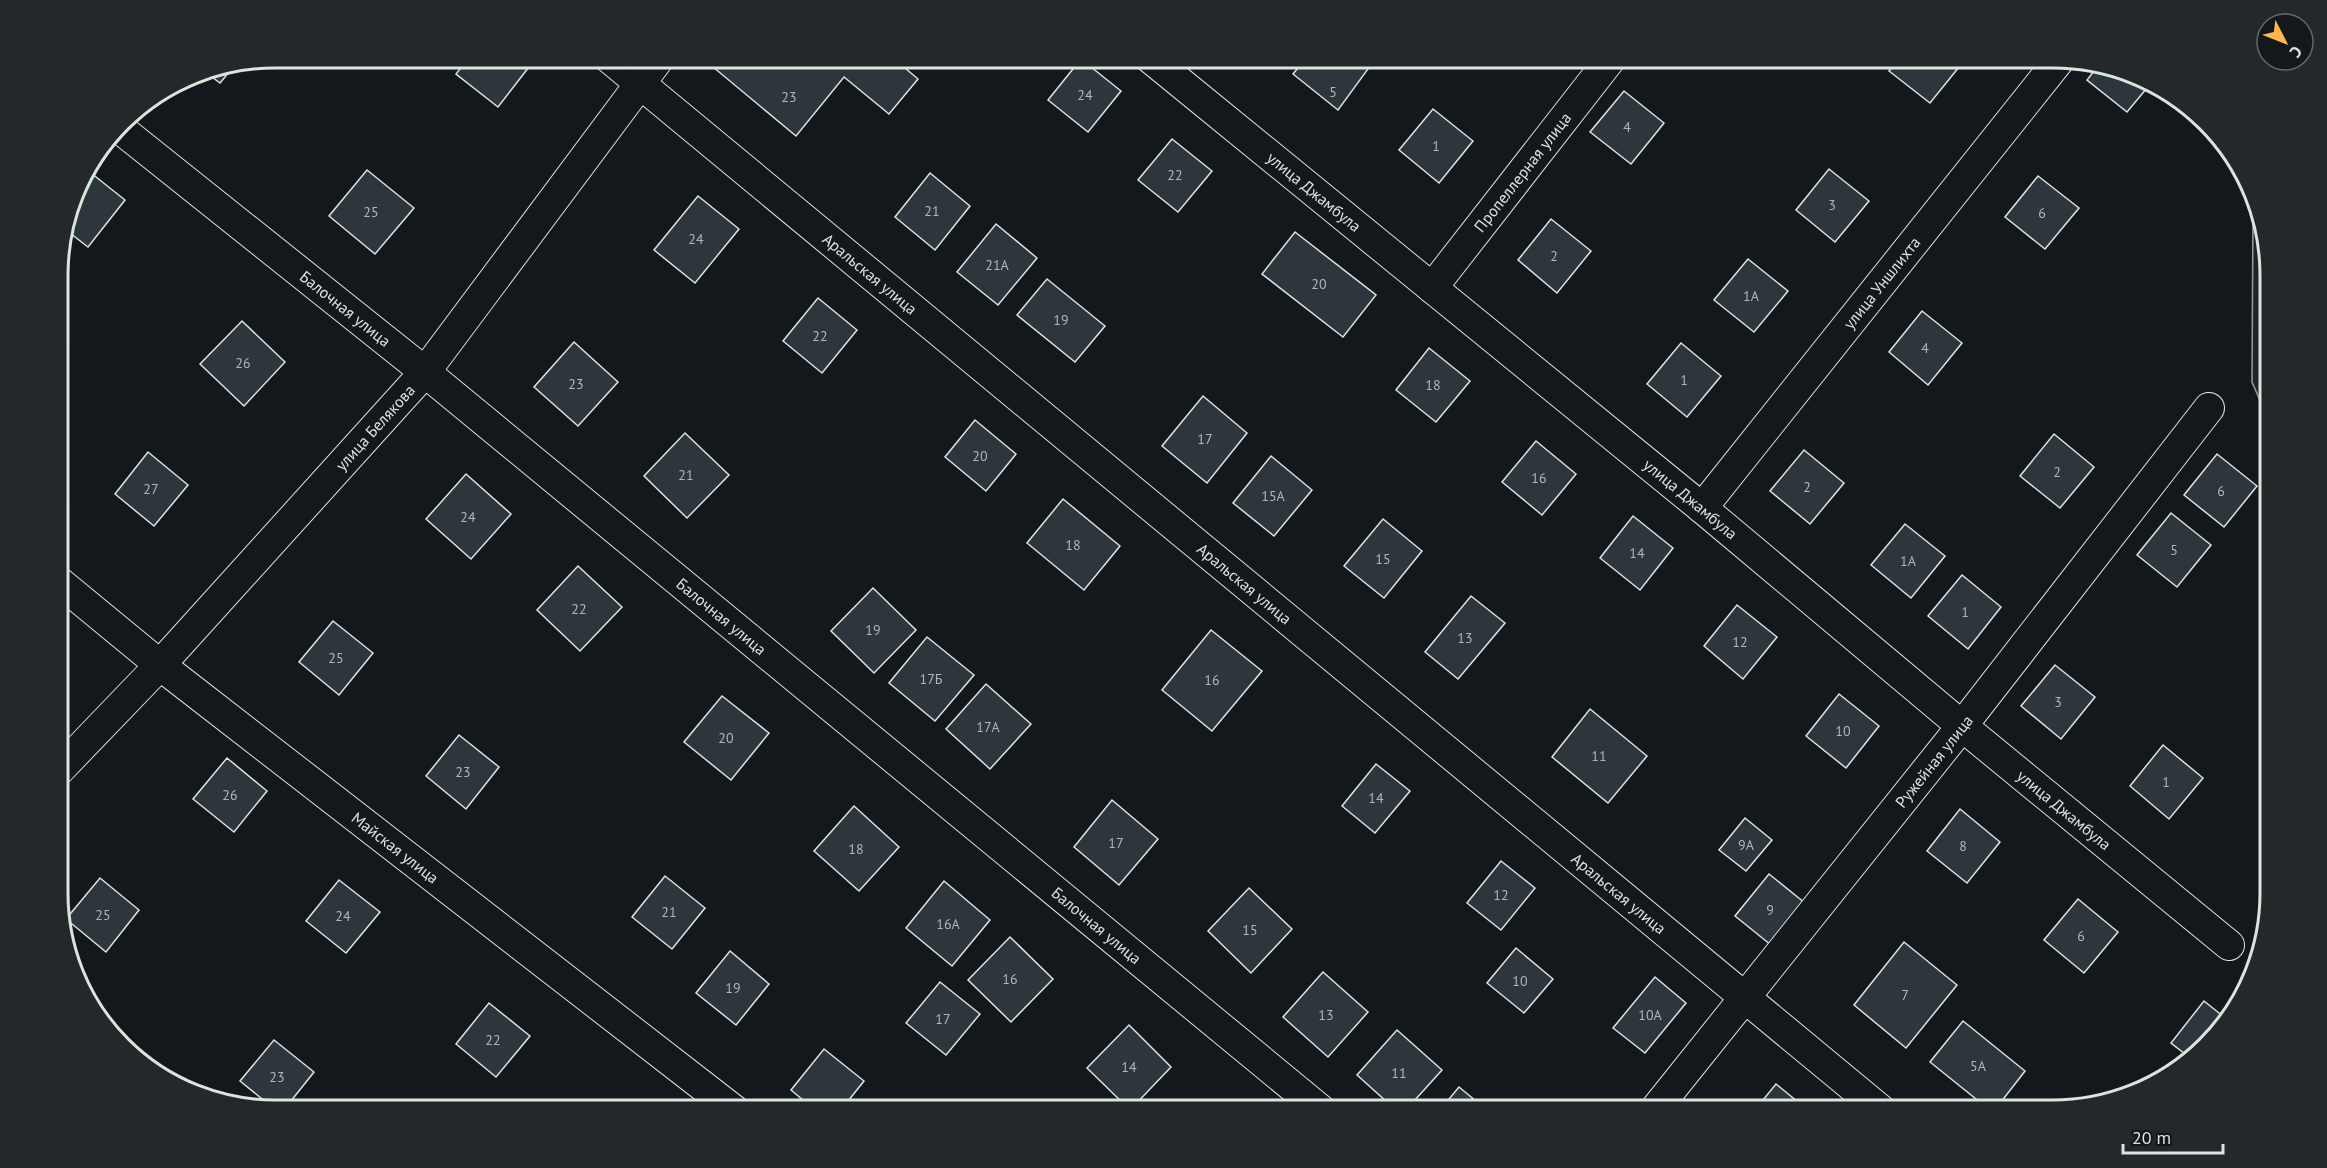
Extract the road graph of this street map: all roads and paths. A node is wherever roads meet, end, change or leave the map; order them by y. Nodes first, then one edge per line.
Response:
1 (621, 68) edge
2 (652, 68) edge
3 (1162, 68) edge
4 (1603, 68) edge
5 (2053, 68) edge
6 (641, 84) junction
7 (124, 132) edge
8 (1432, 288) junction
9 (425, 372) junction
10 (2209, 408) dead end
11 (1702, 508) junction
12 (68, 589) edge
13 (160, 665) junction
14 (1962, 726) junction
15 (68, 761) edge
16 (2229, 945) dead end
17 (1744, 996) junction
18 (721, 1100) edge
19 (1309, 1100) edge
20 (1663, 1100) edge
21 (1869, 1100) edge

1 - 6 street, Аральская улица
2 - 6 street, улица Белякова
3 - 8 street, улица Джамбула
4 - 8 street, Пропеллерная улица
5 - 11 street, улица Уншлихта
6 - 9 street, улица Белякова
6 - 17 street, Аральская улица
7 - 9 street, Балочная улица
8 - 11 street, улица Джамбула
9 - 13 street, улица Белякова
9 - 19 street, Балочная улица
10 - 14 street, Ружейная улица
11 - 14 street, улица Джамбула
12 - 13 street, Майская улица
13 - 15 street, улица Белякова
13 - 18 street, Майская улица
14 - 16 street, улица Джамбула
14 - 17 street, Ружейная улица
17 - 20 street, Ружейная улица
17 - 21 street, Аральская улица

